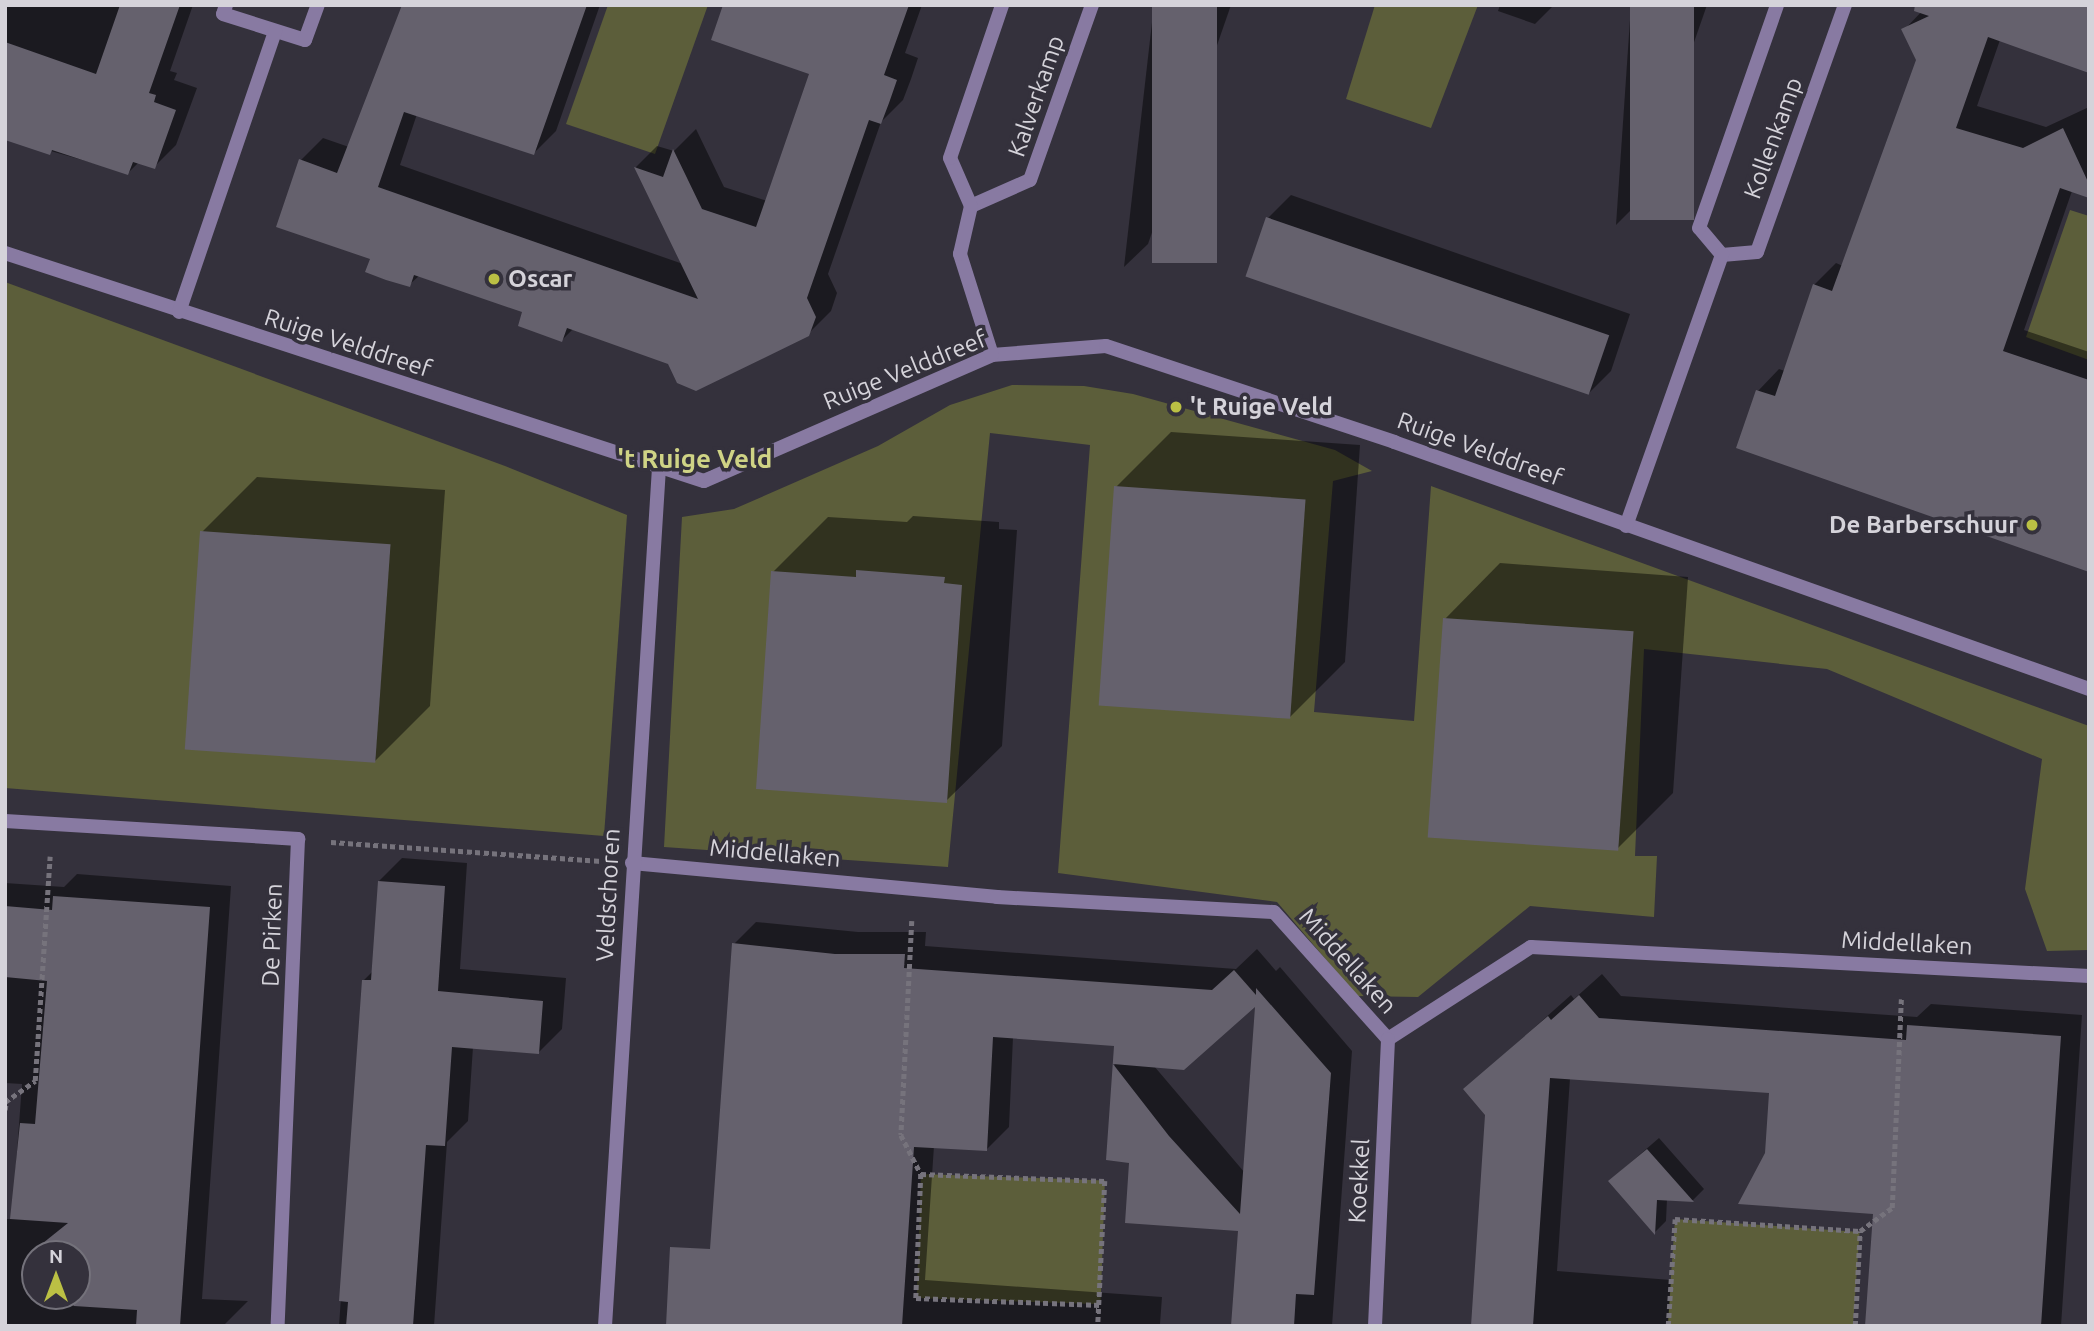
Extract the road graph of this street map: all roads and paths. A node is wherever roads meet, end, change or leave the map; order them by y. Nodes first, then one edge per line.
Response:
1 (226, 5) edge
2 (318, 5) edge
3 (1002, 5) edge
4 (1092, 5) edge
5 (1777, 5) edge
6 (1845, 5) edge
7 (275, 31) junction
8 (971, 206) junction
9 (5, 253) edge
10 (1722, 255) junction
11 (179, 312) junction
12 (992, 355) junction
13 (659, 467) junction
14 (1626, 526) junction
15 (2089, 689) edge
16 (5, 821) edge
17 (52, 824) junction
18 (298, 839) junction
19 (632, 863) junction
20 (913, 888) junction
21 (1902, 967) junction
22 (2089, 976) edge
23 (1388, 1039) junction
24 (6, 1102) edge
25 (5, 1110) edge
26 (921, 1174) junction
27 (1860, 1231) junction
28 (1100, 1305) junction
29 (278, 1326) edge
30 (605, 1326) edge
31 (1098, 1326) edge
32 (1375, 1326) edge
33 (1668, 1326) edge
34 (1854, 1326) edge

1 - 7 street
2 - 7 street
3 - 8 street
4 - 8 street, Kalverkamp
5 - 10 street, Kollenkamp
6 - 10 street, Kollenkamp
7 - 11 street
8 - 12 street
9 - 11 street, Ruige Velddreef
10 - 14 street
11 - 13 street, Ruige Velddreef
12 - 13 street, Ruige Velddreef
12 - 14 street, Ruige Velddreef
13 - 19 street, Veldschoren
14 - 15 street, Ruige Velddreef
16 - 17 street
17 - 18 street
17 - 24 path
18 - 19 path
18 - 29 street, De Pirken
19 - 20 street, Middellaken
19 - 30 street, Veldschoren
20 - 23 street, Middellaken
20 - 26 path
21 - 22 street, Middellaken
21 - 23 street, Middellaken
21 - 27 path
23 - 32 street, Koekkel
24 - 25 path
26 - 28 path
26 - 28 path
27 - 33 path
27 - 34 path
28 - 31 path

